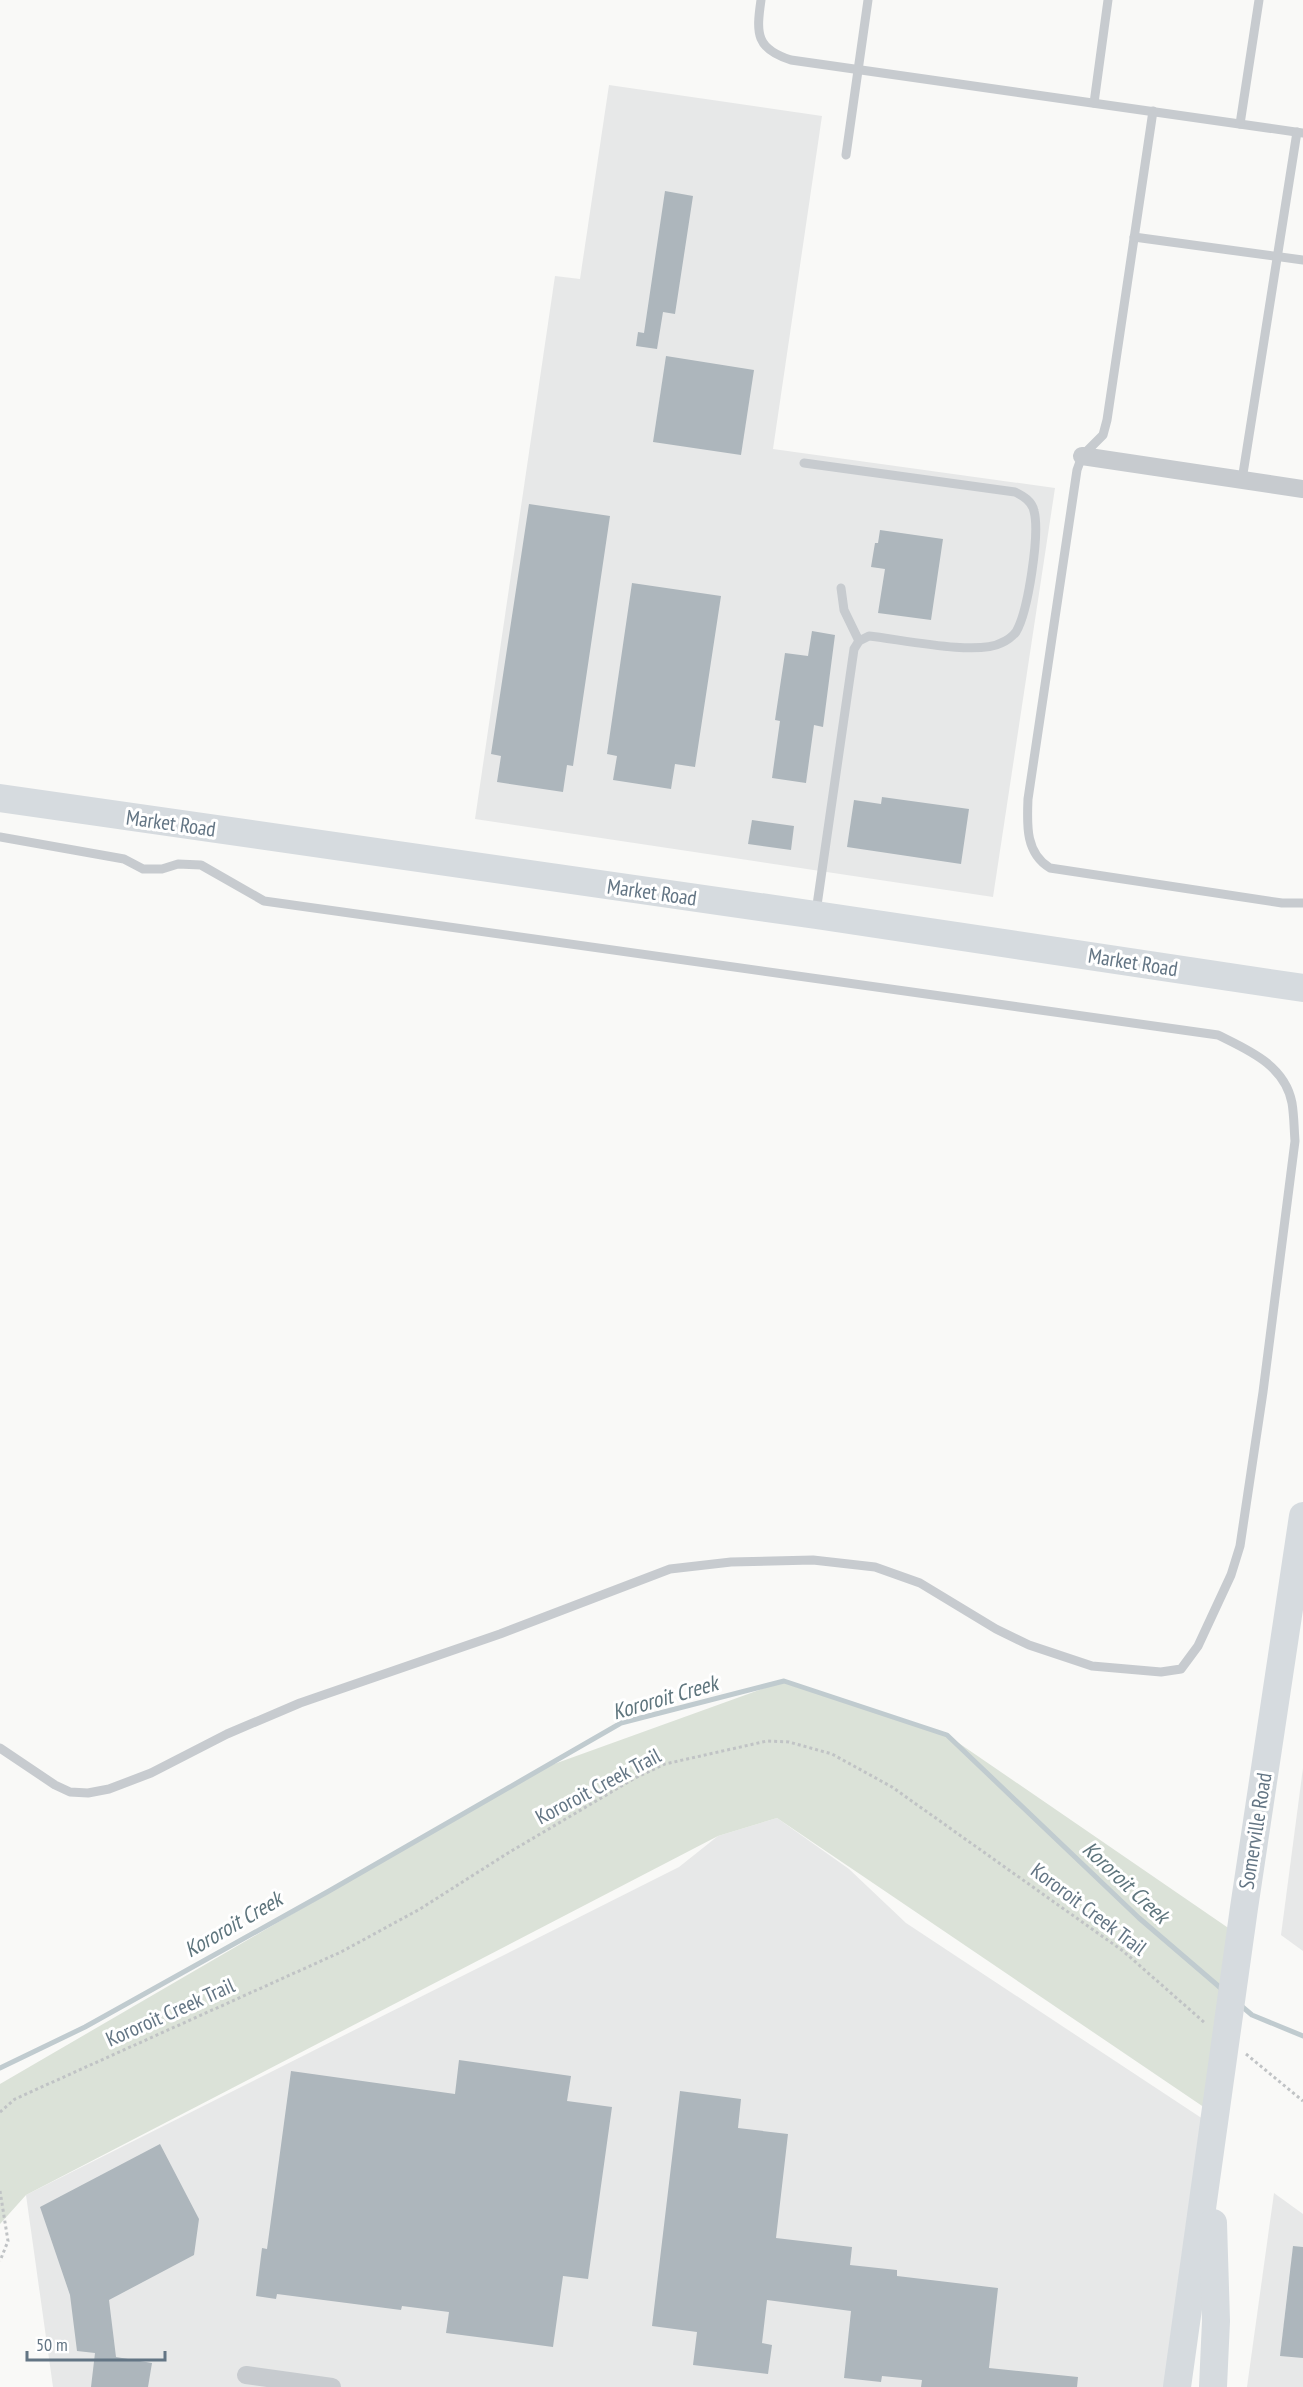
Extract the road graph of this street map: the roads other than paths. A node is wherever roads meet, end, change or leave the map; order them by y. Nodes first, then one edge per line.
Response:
1 (761, 0) edge
2 (868, 0) edge
3 (1108, 0) edge
4 (1259, 0) edge
5 (858, 69) junction
6 (1094, 103) junction
7 (1153, 111) junction
8 (1240, 124) junction
9 (1300, 132) edge
10 (846, 155) dead end
11 (1134, 237) junction
12 (1277, 257) junction
13 (1303, 260) edge
14 (1082, 456) junction
15 (804, 463) dead end
16 (1242, 480) junction
17 (1303, 489) edge
18 (841, 588) dead end
19 (860, 641) junction
20 (0, 798) edge
21 (0, 837) edge
22 (1303, 903) edge
23 (816, 915) junction
24 (1303, 988) edge
25 (1303, 1516) edge
26 (0, 1748) edge
27 (1210, 2146) junction
28 (246, 2375) dead end
29 (332, 2387) edge
30 (1177, 2387) edge
31 (1213, 2387) edge

1 - 5 lane
2 - 5 lane
3 - 6 lane
4 - 8 lane
5 - 6 lane
5 - 10 lane
6 - 7 lane
7 - 8 lane
7 - 11 lane
8 - 9 lane
9 - 12 lane
11 - 12 lane
11 - 14 lane
12 - 13 lane
12 - 16 lane
14 - 16 street
14 - 22 lane
15 - 19 lane
16 - 17 street
18 - 19 lane
19 - 23 lane
20 - 23 main road, Market Road
21 - 26 lane
23 - 24 main road, Market Road
25 - 27 main road, Somerville Road
27 - 30 main road, Somerville Road
27 - 31 main road, Somerville Road
28 - 29 street

